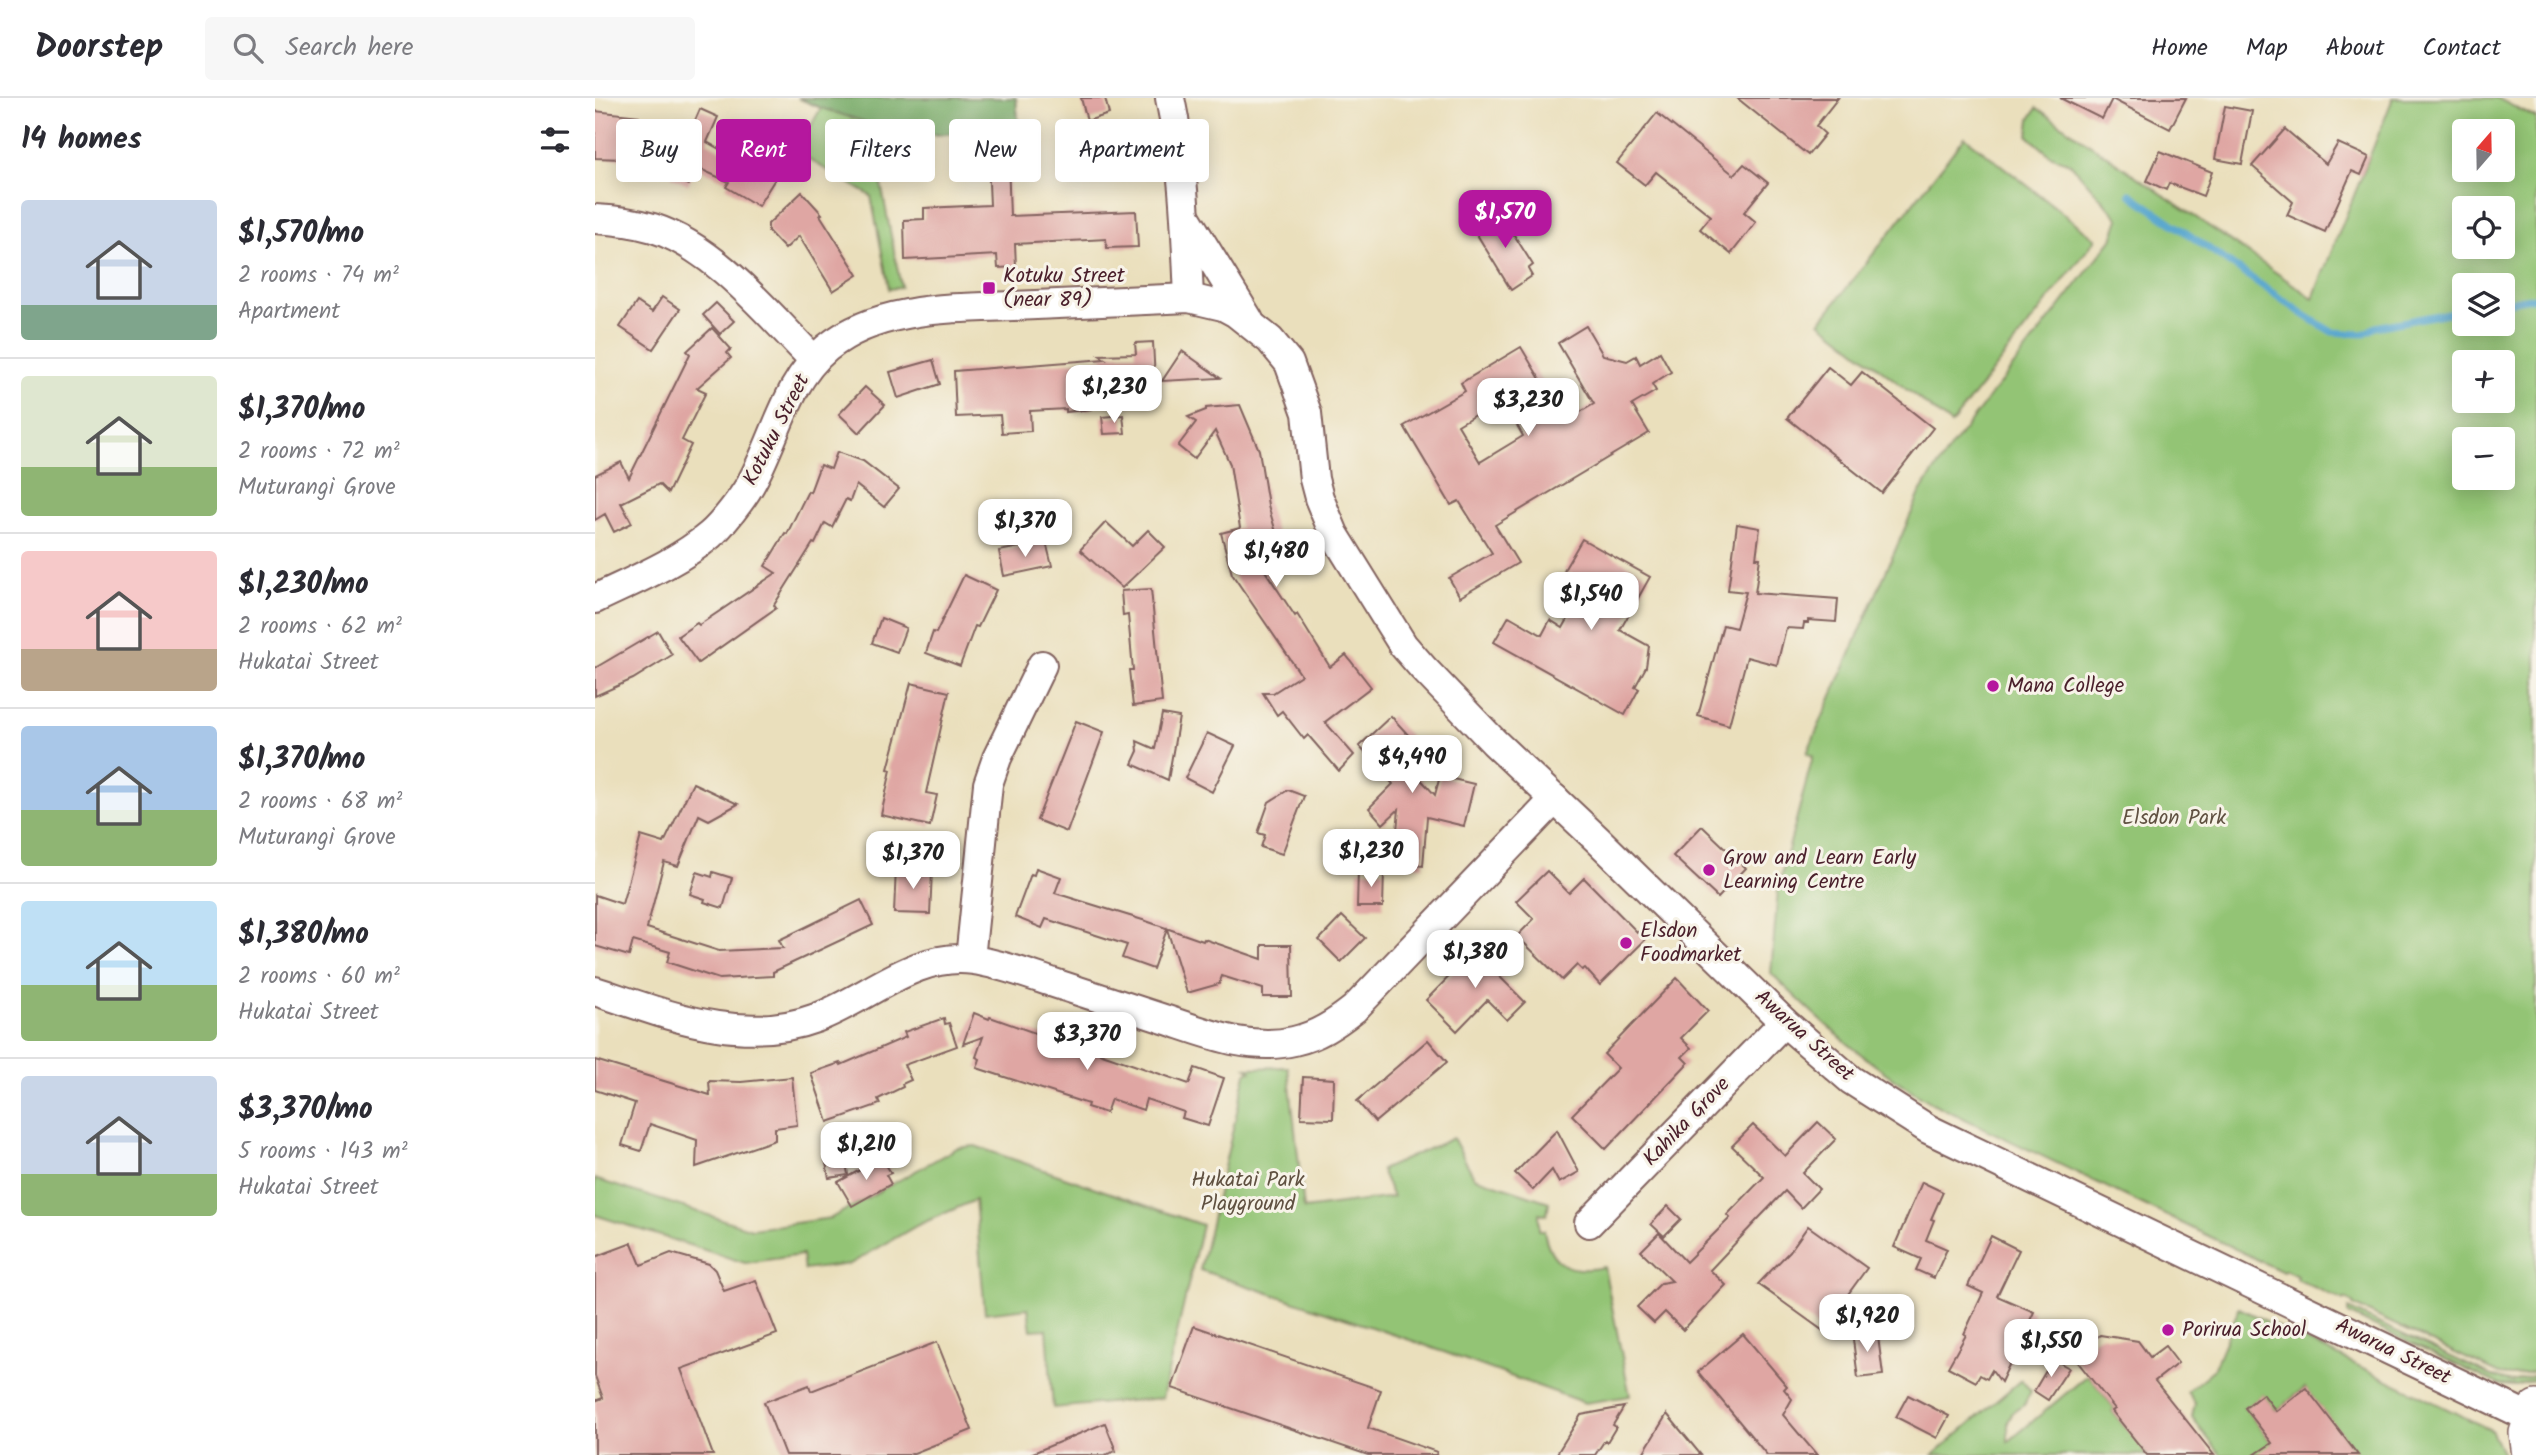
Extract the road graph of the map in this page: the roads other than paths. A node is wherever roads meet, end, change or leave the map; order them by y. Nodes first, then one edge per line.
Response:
1 (1170, 98) edge
2 (1185, 215) junction
3 (595, 219) edge
4 (1189, 298) junction
5 (1249, 321) junction
6 (814, 360) junction
7 (595, 599) edge
8 (1042, 665) dead end
9 (1555, 799) junction
10 (969, 959) junction
11 (595, 991) edge
12 (1784, 1022) junction
13 (1589, 1223) dead end
14 (2533, 1413) edge
15 (2530, 1455) edge

1 - 2 street
2 - 4 street
2 - 5 street
3 - 6 street
4 - 5 street, Awarua Street
4 - 6 street, Kotuku Street
5 - 9 street, Awarua Street
6 - 7 street, Kotuku Street
8 - 10 street
9 - 10 street
9 - 12 street, Awarua Street
10 - 11 street
12 - 13 street, Kahika Grove
12 - 14 street, Awarua Street
14 - 15 main road

